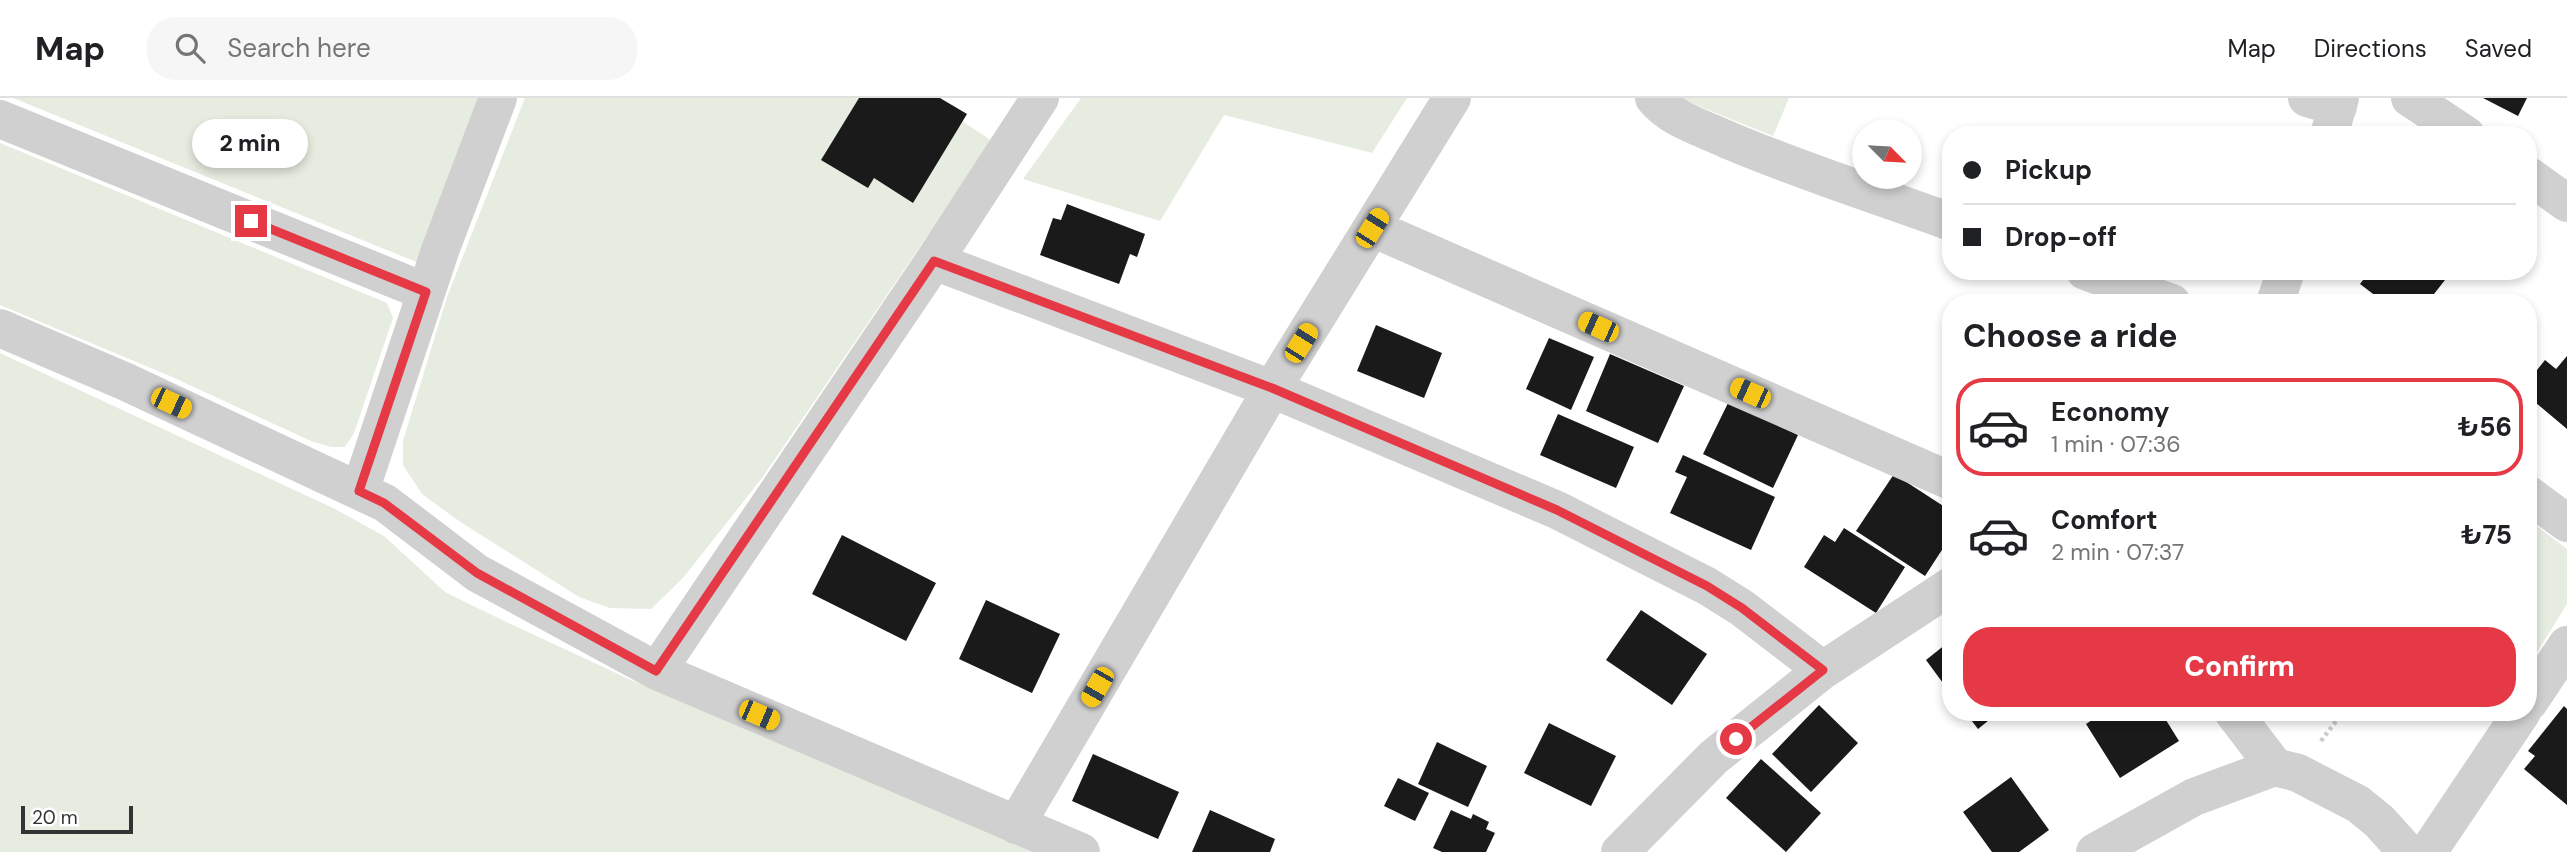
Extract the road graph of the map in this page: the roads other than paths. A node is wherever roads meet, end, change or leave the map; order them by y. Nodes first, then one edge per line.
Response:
1 (498, 98) edge
2 (1040, 98) edge
3 (1452, 98) edge
4 (1654, 98) edge
5 (2410, 98) edge
6 (0, 119) edge
7 (2452, 126) edge
8 (2537, 182) edge
9 (2567, 203) edge
10 (1942, 219) edge
11 (1372, 228) junction
12 (934, 261) junction
13 (2109, 280) edge
14 (426, 292) junction
15 (2148, 294) edge
16 (0, 328) edge
17 (1272, 388) junction
18 (1942, 477) edge
19 (359, 491) junction
20 (2537, 501) edge
21 (2567, 523) edge
22 (1942, 592) edge
23 (2567, 645) edge
24 (1823, 670) junction
25 (656, 671) junction
26 (2537, 690) edge
27 (2239, 721) edge
28 (2516, 721) edge
29 (2275, 767) junction
30 (1016, 825) junction
31 (1081, 852) edge
32 (1620, 852) edge
33 (2095, 852) edge
34 (2407, 852) edge
35 (2428, 852) edge

1 - 14 street
2 - 12 street
3 - 11 street
4 - 10 street
5 - 7 street
6 - 14 street
8 - 9 street
11 - 17 street
11 - 18 street
12 - 17 street
12 - 25 street
13 - 15 street
14 - 19 street
16 - 19 street
17 - 24 street
17 - 30 street
19 - 25 street
20 - 21 street
22 - 24 street
23 - 26 street
24 - 32 street
25 - 30 street
27 - 29 street
28 - 35 street
29 - 33 street
29 - 34 street
30 - 31 street

